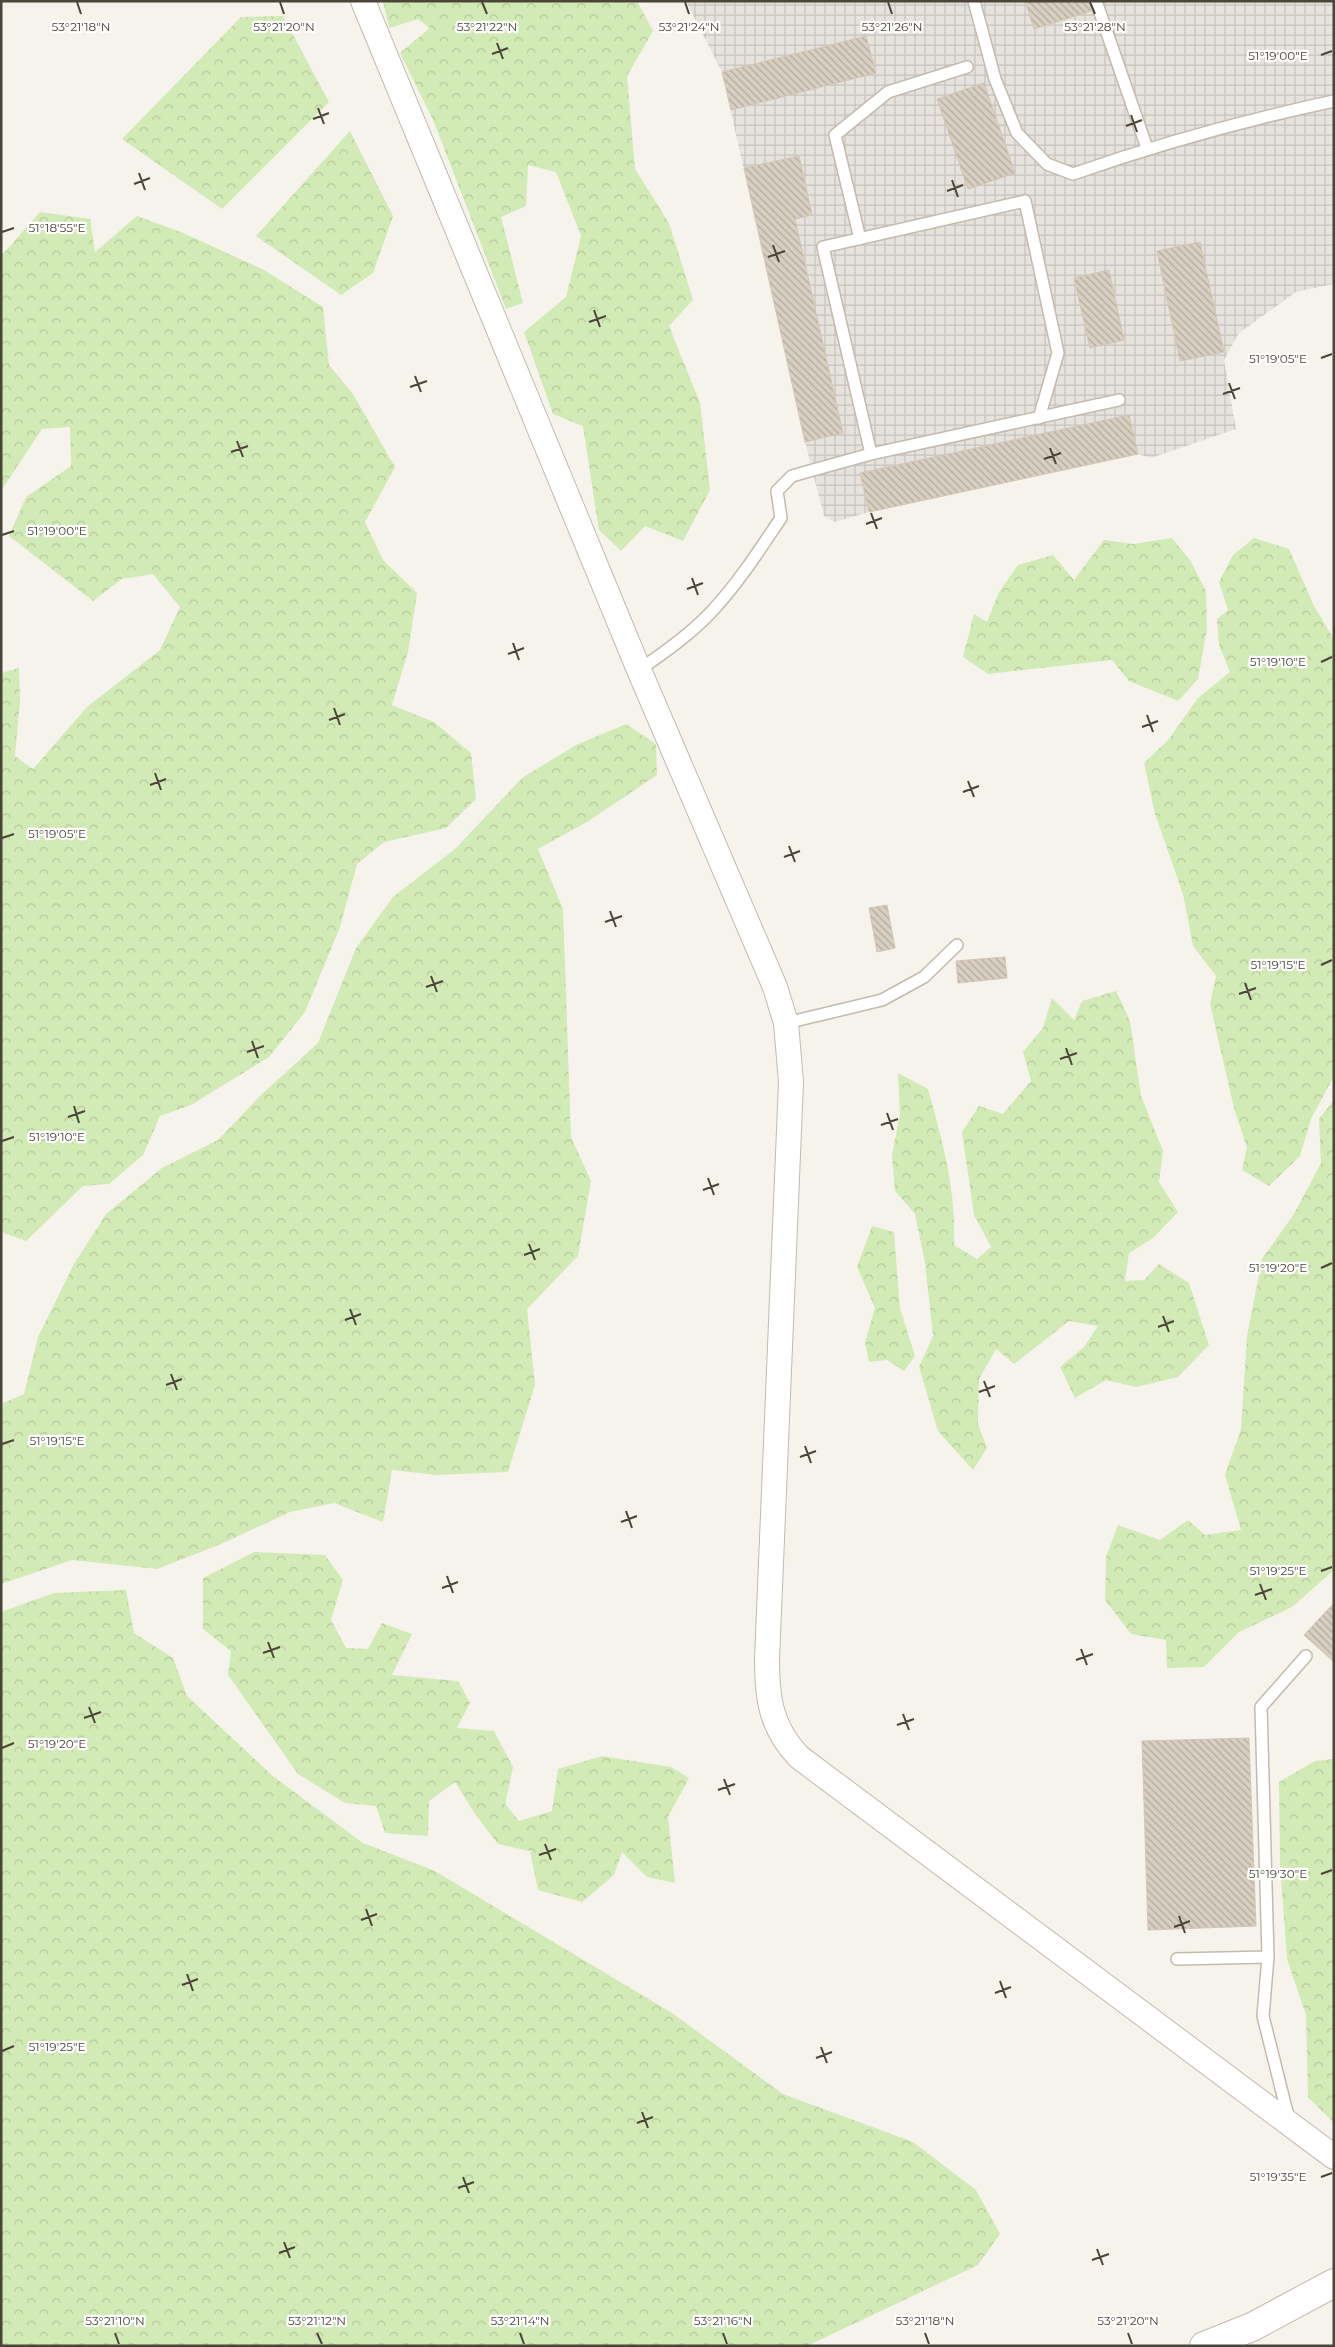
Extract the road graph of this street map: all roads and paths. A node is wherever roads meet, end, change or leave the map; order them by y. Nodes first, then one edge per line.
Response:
1 (363, 1) edge
2 (974, 1) edge
3 (1096, 1) edge
4 (968, 67) dead end
5 (1334, 101) edge
6 (1147, 148) junction
7 (860, 239) junction
8 (1119, 400) dead end
9 (1039, 418) junction
10 (872, 454) junction
11 (639, 670) junction
12 (957, 945) dead end
13 (786, 1023) junction
14 (1306, 1656) dead end
15 (1268, 1957) junction
16 (1177, 1959) dead end
17 (1290, 2124) junction
18 (1334, 2156) edge
19 (1334, 2283) edge
20 (1204, 2346) edge

1 - 11 street
2 - 6 lane
3 - 6 lane
4 - 7 lane
5 - 6 lane
7 - 9 lane
7 - 10 lane
8 - 9 lane
9 - 10 lane
10 - 11 lane
11 - 13 street
12 - 13 lane
13 - 17 street
14 - 15 lane
15 - 16 lane
15 - 17 lane
17 - 18 street
19 - 20 street

